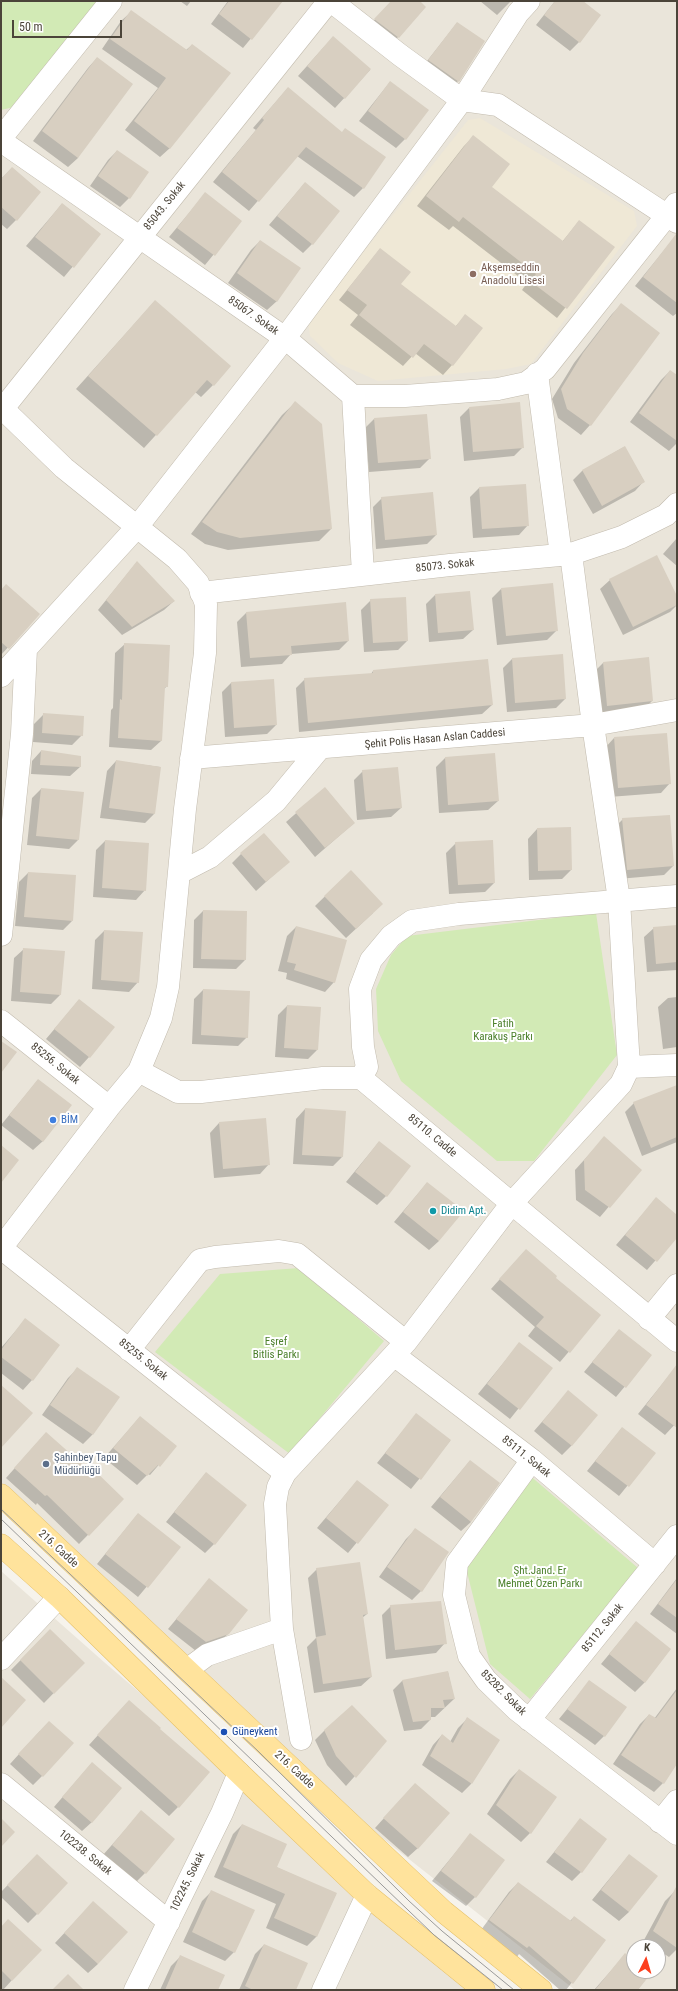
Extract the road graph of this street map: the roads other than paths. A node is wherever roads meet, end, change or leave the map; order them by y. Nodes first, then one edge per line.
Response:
1 (111, 1) edge
2 (529, 1) edge
3 (324, 3) edge
4 (462, 100) junction
5 (1, 138) edge
6 (1, 141) edge
7 (674, 213) edge
8 (140, 238) junction
9 (285, 338) junction
10 (537, 374) junction
11 (353, 396) junction
12 (2, 410) edge
13 (677, 504) edge
14 (137, 527) junction
15 (566, 554) junction
16 (363, 574) junction
17 (201, 593) junction
18 (26, 649) junction
19 (1, 676) edge
20 (677, 710) edge
21 (593, 725) junction
22 (320, 748) junction
23 (191, 758) junction
24 (179, 873) junction
25 (677, 896) edge
26 (619, 900) junction
27 (1, 935) edge
28 (1, 1021) edge
29 (677, 1065) edge
30 (629, 1067) junction
31 (139, 1071) junction
32 (361, 1078) junction
33 (109, 1107) junction
34 (512, 1203) junction
35 (1, 1248) edge
36 (677, 1285) edge
37 (649, 1319) junction
38 (677, 1341) edge
39 (400, 1349) junction
40 (130, 1350) junction
41 (532, 1460) junction
42 (285, 1473) junction
43 (1, 1495) edge
44 (677, 1536) edge
45 (1, 1545) edge
46 (655, 1564) junction
47 (59, 1597) junction
48 (282, 1629) junction
49 (1, 1658) edge
50 (188, 1669) junction
51 (529, 1720) junction
52 (301, 1739) dead end
53 (239, 1773) junction
54 (1, 1784) edge
55 (677, 1802) edge
56 (669, 1828) edge
57 (368, 1895) junction
58 (169, 1922) junction
59 (135, 1990) edge
60 (323, 1990) edge
61 (484, 1990) edge
62 (540, 1990) edge

1 - 5 street
2 - 4 street
3 - 4 street
3 - 8 street, 85043. Sokak
4 - 7 street
4 - 9 street
6 - 8 street, 85067. Sokak
7 - 10 street
8 - 9 street, 85067. Sokak
8 - 12 street, 85043. Sokak
9 - 11 street, 85067. Sokak
9 - 14 street
10 - 11 street
10 - 15 street
11 - 16 street
12 - 14 street
13 - 15 street, 85073. Sokak
14 - 17 street
14 - 18 street
15 - 16 street, 85073. Sokak
15 - 21 street
16 - 17 street, 85073. Sokak
17 - 23 street
18 - 19 street
18 - 27 street
20 - 21 street, Şehit Polis Hasan Aslan Caddesi
21 - 22 street, Şehit Polis Hasan Aslan Caddesi
21 - 26 street
22 - 23 street, Şehit Polis Hasan Aslan Caddesi
22 - 24 street
23 - 24 street
24 - 31 street
25 - 26 street
26 - 30 street
26 - 32 street
28 - 33 street, 85256. Sokak
29 - 30 street
30 - 34 street
31 - 32 street
31 - 33 street
32 - 34 street, 85110. Cadde
33 - 35 street
34 - 37 street, 85110. Cadde
34 - 39 street
35 - 40 street, 85255. Sokak
36 - 37 street
37 - 38 street, 85110. Cadde
39 - 40 street, 85111. Sokak
39 - 41 street, 85111. Sokak
39 - 42 street
40 - 42 street, 85255. Sokak
41 - 46 street, 85111. Sokak
41 - 51 street, 85282. Sokak
42 - 48 street
43 - 50 main road, 216. Cadde
44 - 46 street, 85112. Sokak
45 - 47 main road
46 - 51 street, 85112. Sokak
47 - 49 street
47 - 53 main road
48 - 50 street
48 - 52 street
50 - 62 main road, 216. Cadde
51 - 56 street, 85282. Sokak
53 - 57 main road
53 - 58 street, 102245. Sokak
54 - 58 street, 102238. Sokak
55 - 56 street
57 - 60 street
57 - 61 main road
58 - 59 street, 102245. Sokak

